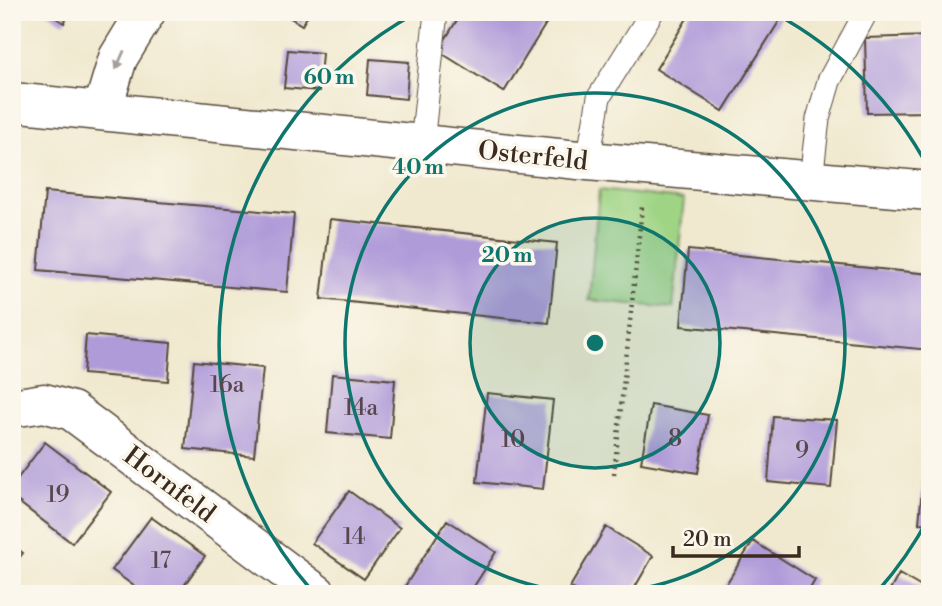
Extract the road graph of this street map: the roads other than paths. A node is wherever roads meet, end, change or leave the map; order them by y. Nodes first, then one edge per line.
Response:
1 (146, 12) edge
2 (436, 12) edge
3 (652, 12) edge
4 (866, 12) edge
5 (12, 102) edge
6 (102, 111) junction
7 (422, 144) junction
8 (588, 160) junction
9 (811, 180) junction
10 (930, 191) edge
11 (12, 408) edge
12 (317, 594) edge

1 -> 6 street
2 - 7 lane
3 - 8 lane
4 - 9 lane
5 - 6 street, Osterfeld
6 - 7 street, Osterfeld
7 - 8 street, Osterfeld
8 - 9 street, Osterfeld
9 - 10 street, Osterfeld
11 - 12 street, Hornfeld

